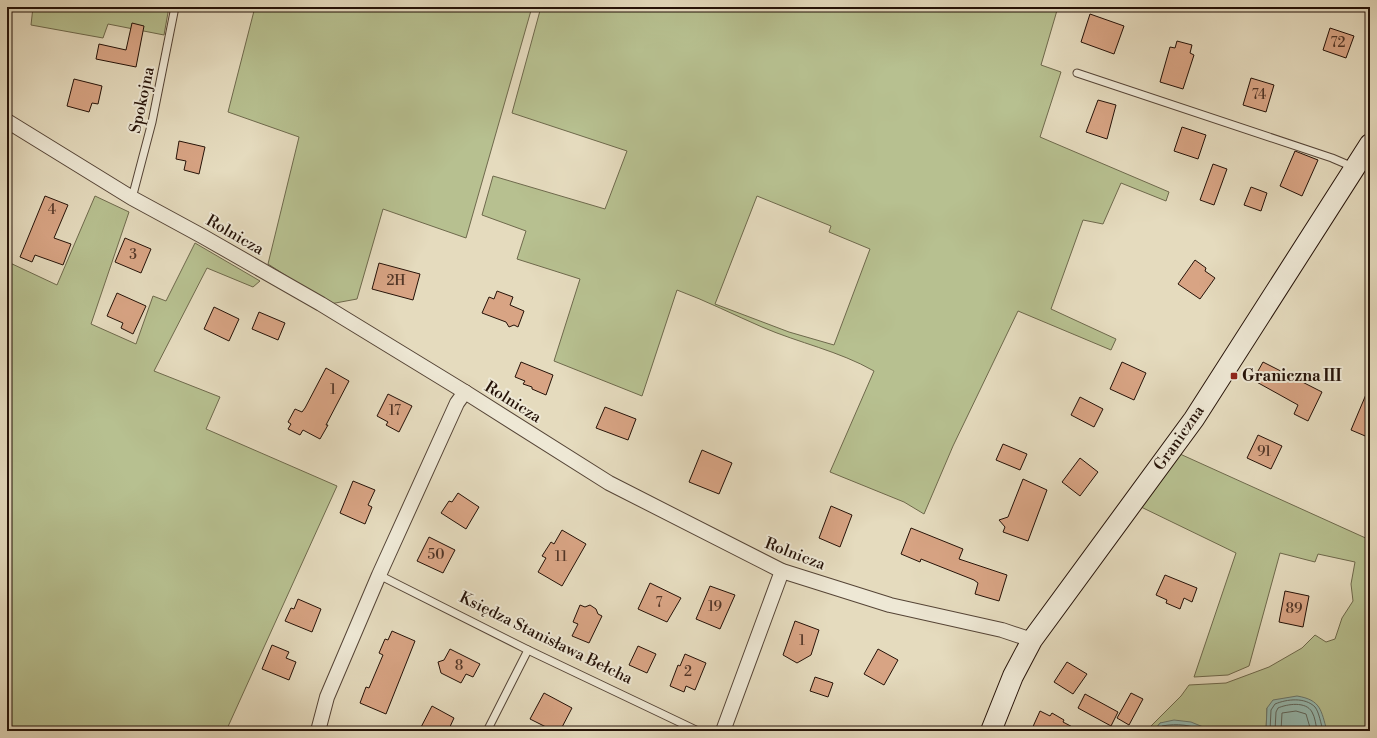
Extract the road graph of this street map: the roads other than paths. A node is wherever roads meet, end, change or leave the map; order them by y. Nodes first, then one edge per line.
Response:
1 (175, 7) edge
2 (1077, 73) dead end
3 (7, 121) edge
4 (1370, 144) edge
5 (1354, 168) junction
6 (132, 198) junction
7 (465, 392) junction
8 (782, 571) junction
9 (379, 575) junction
10 (1032, 640) junction
11 (528, 650) junction
12 (318, 731) edge
13 (487, 731) edge
14 (698, 731) edge
15 (723, 731) edge
16 (991, 731) edge

1 - 6 lane, Spokojna
2 - 5 lane
3 - 6 street, Rolnicza
4 - 5 street, Graniczna
5 - 10 street, Graniczna
6 - 7 street, Rolnicza
7 - 8 street, Rolnicza
7 - 9 street
8 - 10 street, Rolnicza
8 - 15 street
9 - 11 lane, Księdza Stanisława Bełcha
9 - 12 street
10 - 16 street, Graniczna
11 - 13 lane
11 - 14 lane, Księdza Stanisława Bełcha

